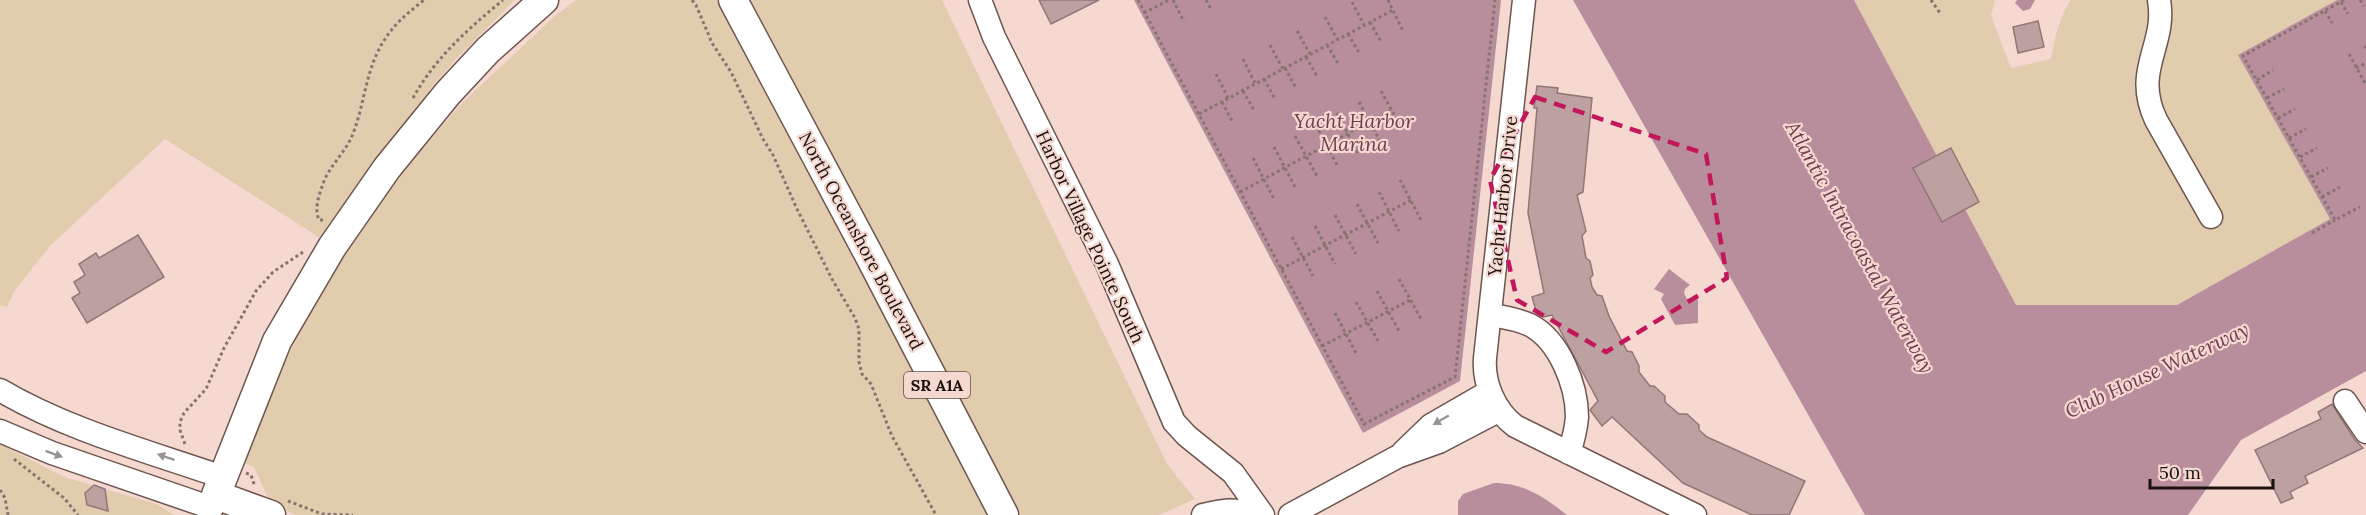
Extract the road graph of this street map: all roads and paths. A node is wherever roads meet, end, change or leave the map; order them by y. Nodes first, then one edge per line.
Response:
1 (424, 0) edge
2 (544, 0) edge
3 (692, 0) edge
4 (733, 0) edge
5 (980, 0) edge
6 (1138, 0) edge
7 (1171, 0) edge
8 (1206, 0) edge
9 (1388, 0) edge
10 (1495, 0) edge
11 (1524, 0) edge
12 (1931, 0) edge
13 (2158, 0) edge
14 (2360, 0) edge
15 (2343, 1) edge
16 (1352, 2) dead end
17 (2364, 6) dead end
18 (1211, 9) dead end
19 (1393, 10) junction
20 (2325, 11) junction
21 (1144, 13) junction
22 (1940, 14) dead end
23 (2348, 14) dead end
24 (1325, 17) dead end
25 (1184, 22) dead end
26 (1370, 22) junction
27 (2332, 23) dead end
28 (1365, 25) junction
29 (1403, 31) dead end
30 (1297, 32) dead end
31 (1348, 34) junction
32 (1338, 40) junction
33 (1381, 42) dead end
34 (1270, 45) dead end
35 (1327, 45) junction
36 (1360, 54) dead end
37 (2349, 54) dead end
38 (1308, 55) junction
39 (1243, 59) dead end
40 (2366, 63) edge
41 (1339, 65) dead end
42 (1284, 68) junction
43 (2356, 68) junction
44 (2273, 70) dead end
45 (1216, 74) dead end
46 (1317, 76) dead end
47 (1264, 79) junction
48 (2256, 80) junction
49 (1256, 83) junction
50 (2366, 85) edge
51 (1296, 88) dead end
52 (2284, 89) dead end
53 (1243, 90) junction
54 (1381, 91) dead end
55 (1228, 98) junction
56 (2267, 98) junction
57 (1275, 99) dead end
58 (1221, 102) junction
59 (1359, 102) dead end
60 (2295, 109) dead end
61 (1254, 110) dead end
62 (1391, 110) junction
63 (1337, 113) dead end
64 (1198, 114) junction
65 (2278, 118) junction
66 (1232, 121) dead end
67 (1369, 122) junction
68 (1316, 125) dead end
69 (1402, 129) dead end
70 (2306, 129) dead end
71 (1348, 133) junction
72 (1295, 136) dead end
73 (2289, 138) junction
74 (1380, 141) dead end
75 (1327, 145) junction
76 (1274, 147) dead end
77 (2317, 147) dead end
78 (1358, 153) dead end
79 (1306, 156) junction
80 (2300, 157) junction
81 (1253, 158) dead end
82 (1337, 165) dead end
83 (1285, 167) junction
84 (2328, 168) dead end
85 (1317, 176) dead end
86 (2311, 177) junction
87 (1264, 178) junction
88 (1400, 180) dead end
89 (1295, 187) dead end
90 (2340, 187) dead end
91 (1239, 192) junction
92 (1378, 192) dead end
93 (2322, 197) junction
94 (1274, 199) dead end
95 (1411, 200) junction
96 (1357, 204) dead end
97 (2360, 207) dead end
98 (1389, 212) junction
99 (1335, 215) dead end
100 (2211, 217) dead end
101 (1421, 220) dead end
102 (2335, 220) junction
103 (1367, 223) junction
104 (324, 225) dead end
105 (1315, 226) dead end
106 (1399, 231) dead end
107 (2312, 233) dead end
108 (1346, 235) junction
109 (1293, 237) dead end
110 (1378, 243) dead end
111 (1325, 245) junction
112 (309, 247) dead end
113 (1356, 254) dead end
114 (1303, 257) junction
115 (1335, 264) dead end
116 (1281, 269) junction
117 (1313, 276) dead end
118 (1400, 279) dead end
119 (1377, 291) dead end
120 (1410, 300) junction
121 (1356, 302) dead end
122 (1388, 311) junction
123 (1335, 313) dead end
124 (1490, 315) junction
125 (1421, 319) dead end
126 (1368, 322) junction
127 (1399, 331) dead end
128 (1346, 334) junction
129 (1378, 341) dead end
130 (1322, 346) junction
131 (1356, 353) dead end
132 (0, 390) edge
133 (1495, 401) junction
134 (2345, 401) dead end
135 (0, 432) edge
136 (2366, 432) edge
137 (185, 444) dead end
138 (1569, 453) junction
139 (6, 455) dead end
140 (0, 490) edge
141 (220, 493) edge
142 (271, 503) edge
143 (8, 515) edge
144 (78, 515) edge
145 (353, 515) edge
146 (936, 515) edge
147 (1004, 515) edge
148 (1203, 515) edge
149 (1250, 515) edge
150 (1263, 515) edge
151 (1290, 515) edge
152 (1695, 515) edge

1 - 104 path
2 - 141 main road
3 - 146 path
4 - 147 main road, North Oceanshore Boulevard / SR A1A
5 - 150 street, Harbor Village Pointe South
6 - 21 path
7 - 21 path
7 - 25 path
8 - 18 path
9 - 19 path
10 - 130 path
11 - 124 street, Yacht Harbor Drive
12 - 22 path
13 - 100 street
14 - 17 path
15 - 20 path
15 - 23 path
16 - 28 path
19 - 26 path
19 - 29 path
20 - 27 path
20 - 48 path
21 - 64 path
24 - 32 path
26 - 28 path
26 - 33 path
28 - 31 path
30 - 38 path
31 - 32 path
31 - 36 path
32 - 35 path
34 - 42 path
35 - 38 path
35 - 41 path
37 - 43 path
38 - 42 path
38 - 46 path
39 - 49 path
40 - 43 path
42 - 47 path
42 - 51 path
43 - 50 path
44 - 48 path
45 - 55 path
47 - 49 path
47 - 57 path
48 - 56 path
49 - 53 path
52 - 56 path
53 - 55 path
53 - 61 path
54 - 62 path
55 - 58 path
56 - 65 path
58 - 64 path
58 - 66 path
59 - 67 path
60 - 65 path
62 - 67 path
62 - 69 path
63 - 71 path
64 - 91 path
65 - 73 path
67 - 71 path
67 - 74 path
68 - 75 path
70 - 73 path
71 - 75 path
71 - 78 path
72 - 79 path
73 - 80 path
75 - 79 path
75 - 82 path
76 - 83 path
77 - 80 path
79 - 83 path
79 - 85 path
80 - 86 path
81 - 87 path
83 - 87 path
83 - 89 path
84 - 86 path
86 - 93 path
87 - 91 path
87 - 94 path
88 - 95 path
90 - 93 path
91 - 116 path
92 - 98 path
93 - 102 path
95 - 98 path
95 - 101 path
96 - 103 path
97 - 102 path
98 - 103 path
98 - 106 path
99 - 108 path
102 - 107 path
103 - 108 path
103 - 110 path
105 - 111 path
108 - 111 path
108 - 113 path
109 - 114 path
111 - 114 path
111 - 115 path
112 - 137 path
114 - 116 path
114 - 117 path
116 - 130 path
118 - 120 path
119 - 122 path
120 - 122 path
120 - 125 path
121 - 126 path
122 - 126 path
122 - 127 path
123 - 128 path
124 - 133 street, Yacht Harbor Drive
124 - 138 street
126 - 128 path
126 - 129 path
128 - 130 path
128 - 131 path
141 -> 132 street
133 - 138 street
133 - 151 street
134 - 136 street
135 -> 141 street
138 - 152 street
139 - 144 path
140 - 143 path
141 - 142 main road
141 - 142 path
142 - 145 path
148 - 149 street

